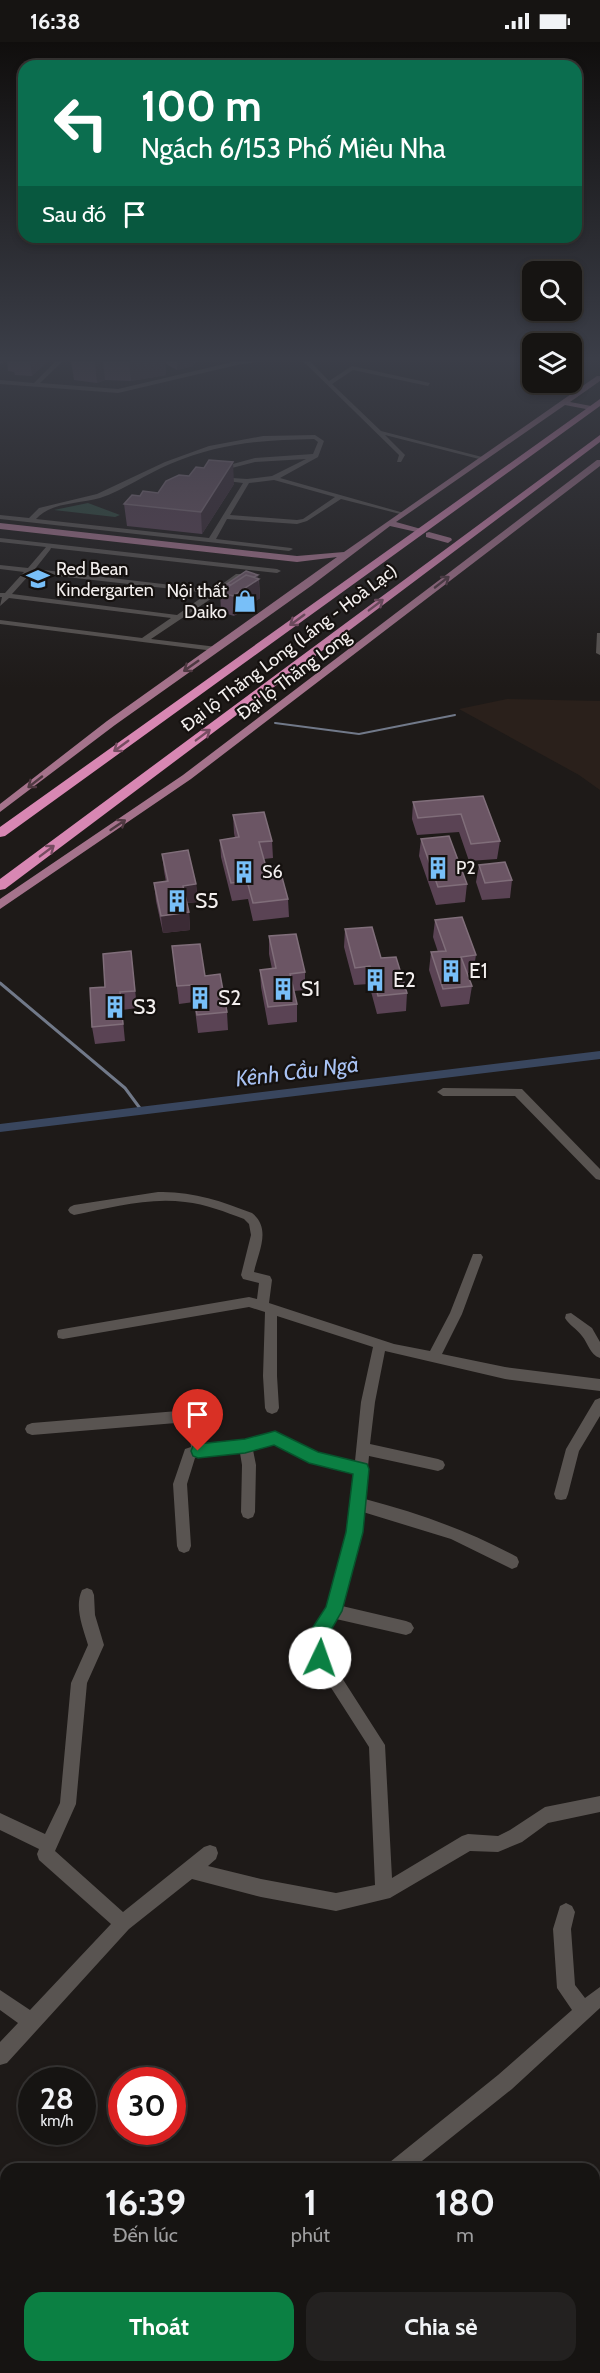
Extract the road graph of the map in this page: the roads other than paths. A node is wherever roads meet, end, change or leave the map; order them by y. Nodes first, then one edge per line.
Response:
1 (153, 470) edge
2 (228, 470) edge
3 (288, 470) edge
4 (466, 470) edge
5 (506, 470) edge
6 (557, 470) edge
7 (590, 470) edge
8 (274, 478) junction
9 (247, 481) junction
10 (340, 497) junction
11 (402, 514) junction
12 (0, 517) edge
13 (225, 517) junction
14 (125, 519) edge
15 (31, 520) junction
16 (389, 523) junction
17 (0, 526) edge
18 (116, 530) junction
19 (418, 531) dead end
20 (0, 532) edge
21 (429, 535) dead end
22 (212, 539) junction
23 (0, 540) edge
24 (448, 540) dead end
25 (463, 544) dead end
26 (48, 549) dead end
27 (289, 549) dead end
28 (484, 550) junction
29 (347, 553) junction
30 (0, 567) edge
31 (250, 568) junction
32 (30, 570) junction
33 (277, 571) dead end
34 (304, 575) junction
35 (215, 592) junction
36 (4, 596) edge
37 (0, 604) edge
38 (178, 617) junction
39 (0, 622) edge
40 (600, 634) edge
41 (144, 640) junction
42 (214, 650) junction
43 (600, 653) edge
44 (0, 809) edge
45 (0, 833) edge
46 (0, 886) edge
47 (0, 905) edge
48 (443, 1092) dead end
49 (600, 1176) edge
50 (74, 1210) dead end
51 (477, 1257) dead end
52 (267, 1307) junction
53 (571, 1318) dead end
54 (63, 1334) dead end
55 (380, 1343) junction
56 (600, 1353) edge
57 (433, 1358) junction
58 (600, 1384) edge
59 (600, 1404) edge
60 (272, 1408) dead end
61 (32, 1429) dead end
62 (245, 1446) junction
63 (363, 1449) junction
64 (198, 1451) junction
65 (438, 1465) dead end
66 (361, 1469) junction
67 (561, 1494) dead end
68 (358, 1504) junction
69 (248, 1512) dead end
70 (184, 1546) dead end
71 (512, 1562) dead end
72 (87, 1595) dead end
73 (333, 1611) junction
74 (406, 1628) dead end
75 (600, 1804) edge
76 (0, 1821) edge
77 (49, 1845) junction
78 (210, 1853) dead end
79 (191, 1870) junction
80 (384, 1892) junction
81 (566, 1912) dead end
82 (123, 1923) junction
83 (600, 1996) edge
84 (0, 2000) edge
85 (584, 2011) junction
86 (32, 2022) junction
87 (0, 2056) edge
88 (404, 2163) edge

1 - 15 street
2 - 9 street
3 - 8 street
4 - 11 main road
5 -> 45 highway, Đại lộ Thăng Long (Láng - Hoà Lạc)
46 -> 6 highway, Đại lộ Thăng Long (Láng - Hoà Lạc)
7 - 28 main road, Đại lộ Thăng Long
8 - 9 street
8 - 10 street
9 - 13 street
10 - 11 street
10 - 13 street
11 - 16 main road
12 - 15 street
13 - 22 street
14 - 18 street
15 - 18 street
16 - 19 main road
16 - 29 main road
17 - 29 main road
18 - 22 street
20 - 34 main road
21 - 24 main road
22 - 27 street
23 - 31 street
25 - 28 main road
26 - 32 street
47 -> 28 main road, Đại lộ Thăng Long
29 - 34 main road
30 - 32 street
31 - 33 street
31 - 35 street
32 - 35 street
32 - 36 street
34 - 42 main road
35 - 38 street
36 - 37 street
36 - 38 street
38 - 41 street
39 - 41 street
40 - 43 street
41 - 42 street
42 -> 44 main road
48 - 49 street
50 - 52 street
51 - 57 street
52 - 54 street
52 - 55 street
52 - 60 street
53 - 56 street
55 - 57 street
55 - 63 street
57 - 58 street
59 - 67 street
61 - 64 street
62 - 64 street
62 - 66 street
62 - 69 street
63 - 65 street
63 - 66 street
64 - 70 street
66 - 68 street
68 - 71 street
68 - 73 street
72 - 77 street
73 - 74 street
73 - 80 street
75 - 80 street
76 - 77 street
77 - 82 street
78 - 79 street
79 - 80 street
79 - 82 street
81 - 85 street
82 - 86 street
83 - 85 street
84 - 86 street
85 - 88 street
86 - 87 street

